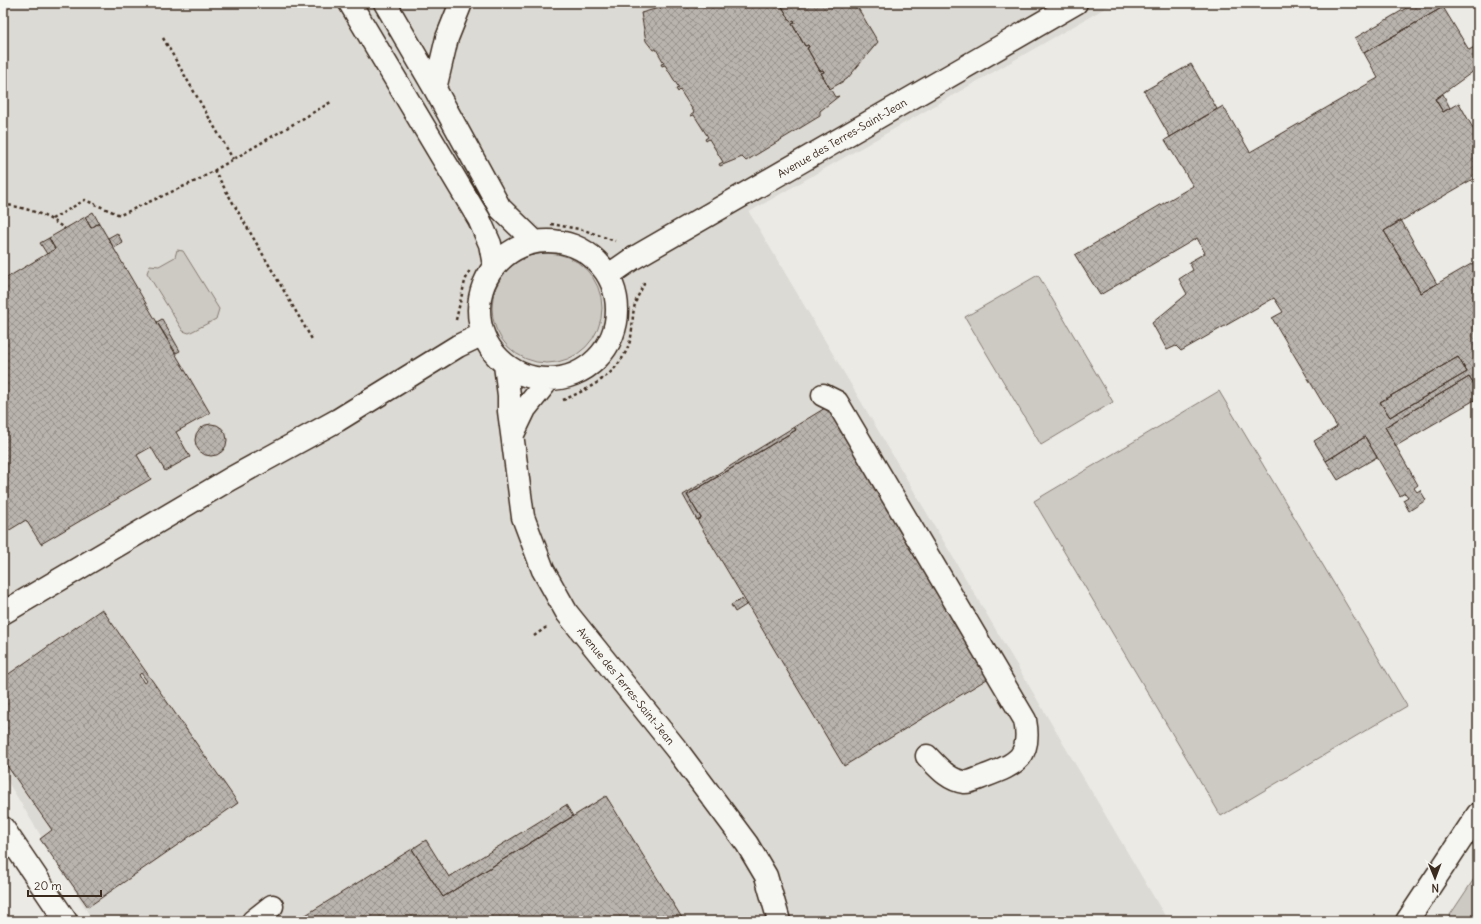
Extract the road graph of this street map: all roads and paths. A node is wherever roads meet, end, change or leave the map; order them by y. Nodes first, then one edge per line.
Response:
1 (350, 3) edge
2 (385, 3) edge
3 (461, 3) edge
4 (1076, 3) edge
5 (163, 38) dead end
6 (435, 89) junction
7 (331, 102) dead end
8 (233, 160) junction
9 (214, 170) junction
10 (3, 204) edge
11 (52, 219) junction
12 (550, 223) dead end
13 (65, 229) dead end
14 (534, 241) junction
15 (632, 259) junction
16 (494, 265) junction
17 (471, 267) dead end
18 (609, 275) junction
19 (482, 334) junction
20 (313, 341) dead end
21 (458, 346) junction
22 (505, 365) junction
23 (549, 379) junction
24 (823, 395) dead end
25 (559, 402) dead end
26 (513, 434) junction
27 (3, 613) edge
28 (927, 756) dead end
29 (1478, 814) edge
30 (3, 828) edge
31 (272, 906) dead end
32 (66, 921) edge
33 (252, 921) edge
34 (779, 921) edge
35 (1407, 921) edge

1 - 16 street
2 - 6 street
3 - 6 street
4 - 15 street, Avenue des Terres-Saint-Jean
5 - 8 path
6 - 14 street
7 - 8 path
8 - 9 path
9 - 11 path
9 - 20 path
10 - 11 path
11 - 13 path
12 - 15 path
14 - 16 street
14 - 18 street
15 - 18 street, Avenue des Terres-Saint-Jean
15 - 25 path
16 - 19 street
17 - 21 path
18 - 23 street
19 - 21 street
19 - 22 street
21 - 27 street
22 - 23 street
22 - 26 street, Avenue des Terres-Saint-Jean
23 - 26 street
24 - 28 street
26 - 34 street, Avenue des Terres-Saint-Jean
29 - 35 street
30 - 32 street
31 - 33 street

